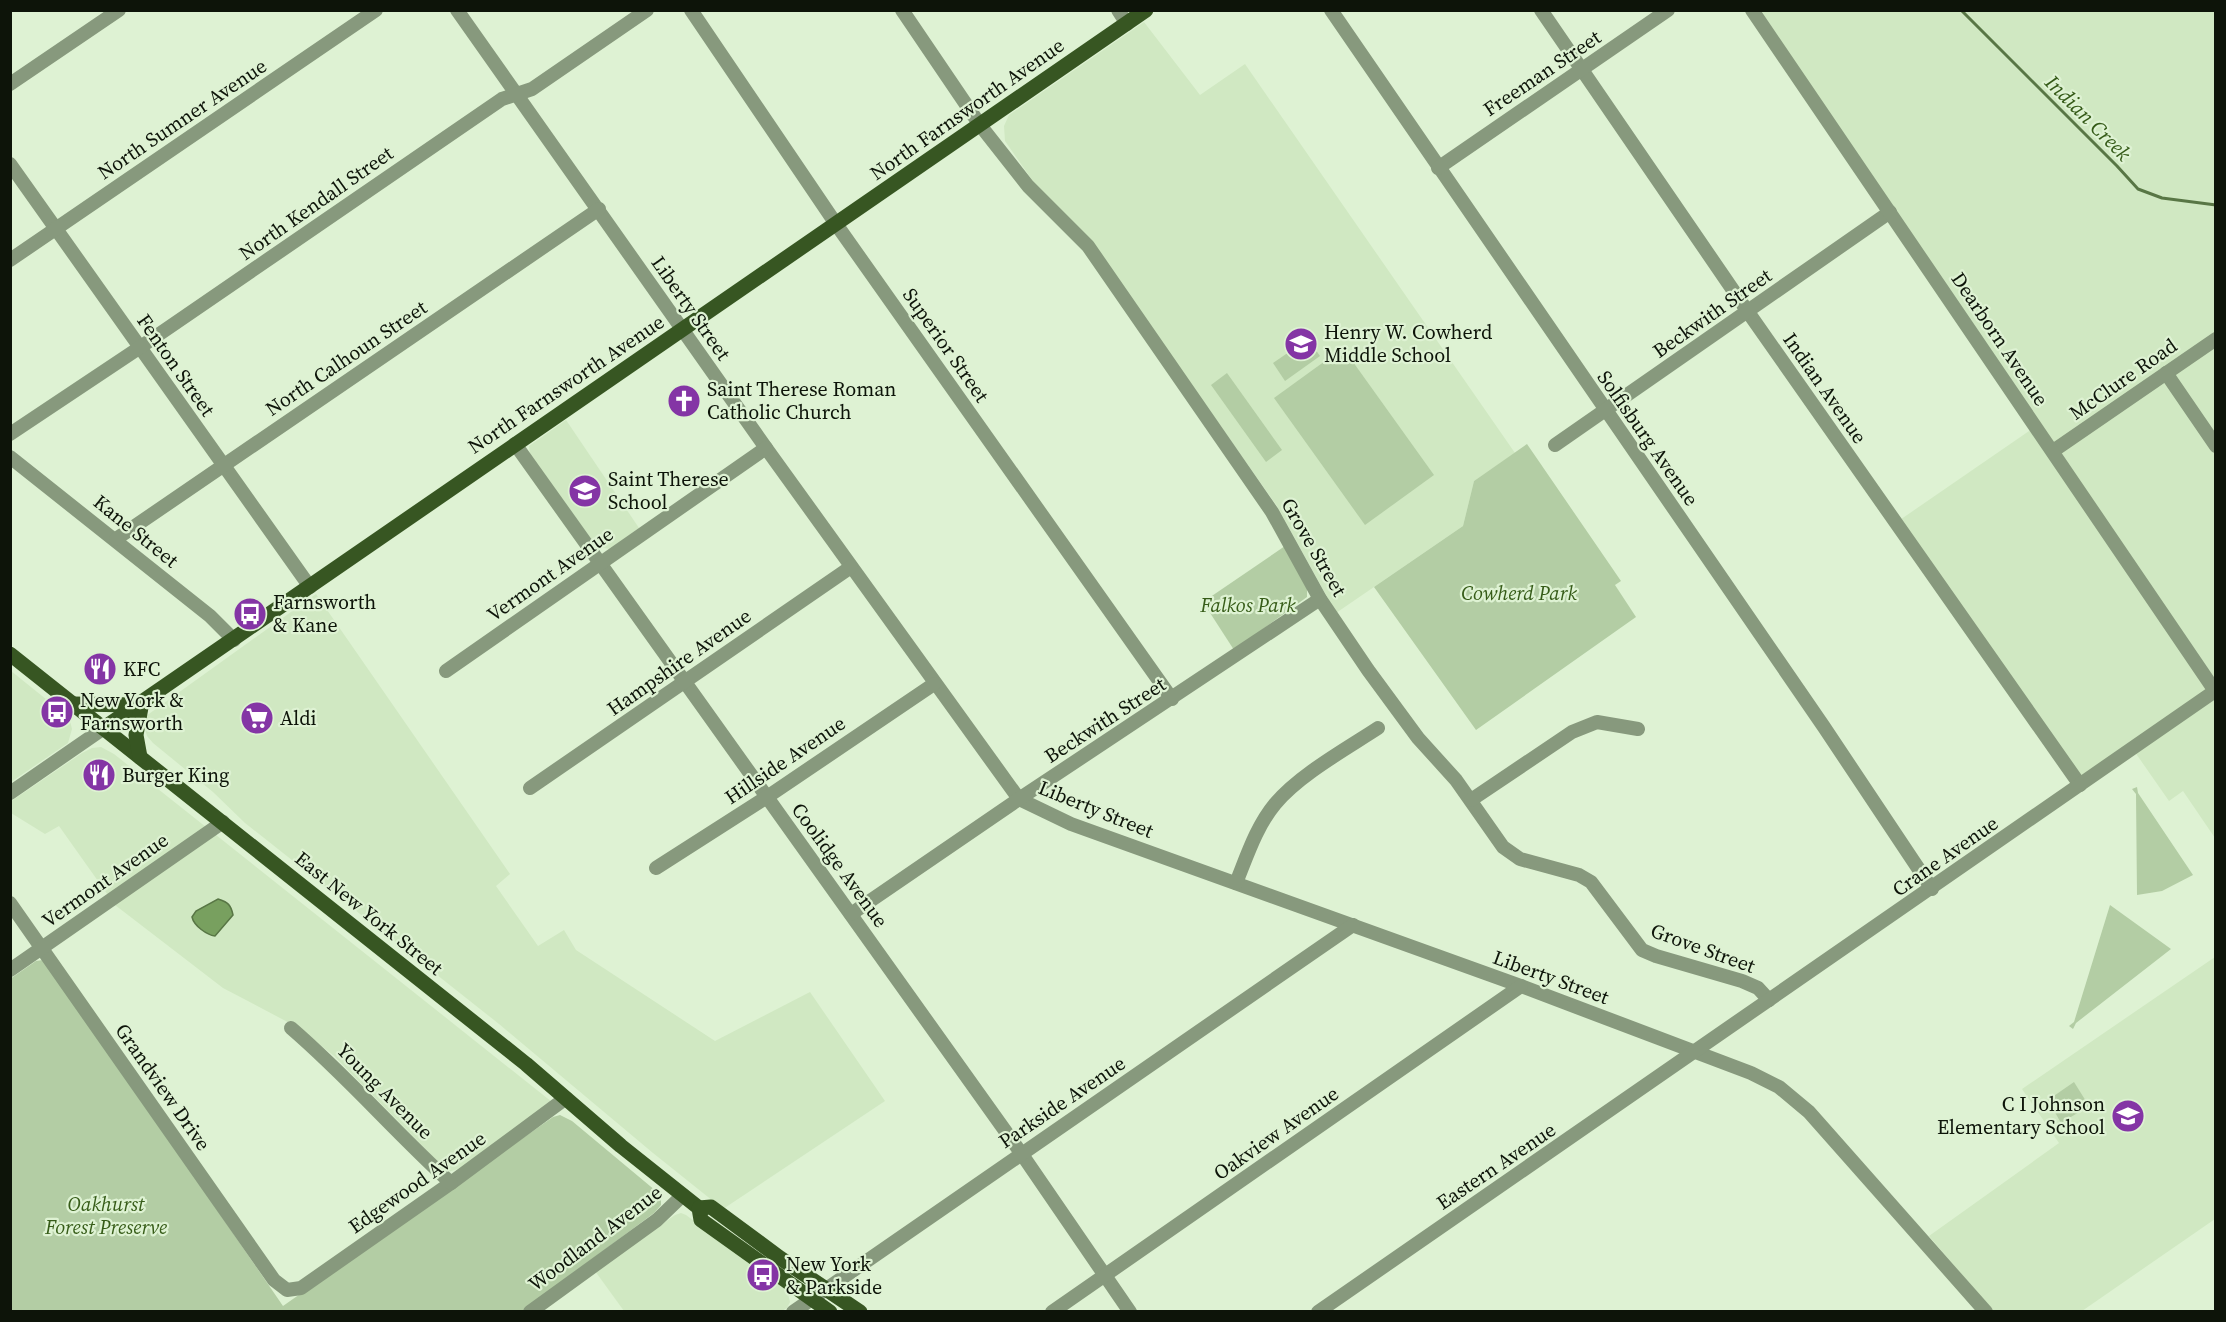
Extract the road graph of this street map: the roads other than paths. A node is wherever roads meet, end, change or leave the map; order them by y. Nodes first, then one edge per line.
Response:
1 (119, 10) edge
2 (376, 10) edge
3 (457, 10) edge
4 (647, 10) edge
5 (691, 10) edge
6 (902, 10) edge
7 (1146, 10) edge
8 (1331, 10) edge
9 (1541, 10) edge
10 (1668, 10) edge
11 (1752, 10) edge
12 (1123, 17) edge
13 (1582, 69) junction
14 (10, 84) edge
15 (516, 94) junction
16 (981, 125) junction
17 (10, 164) edge
18 (1438, 168) junction
19 (599, 209) junction
20 (1890, 212) junction
21 (836, 224) junction
22 (56, 229) junction
23 (10, 260) edge
24 (1748, 312) junction
25 (682, 330) junction
26 (2216, 339) edge
27 (140, 348) junction
28 (2166, 373) junction
29 (1605, 411) junction
30 (10, 434) edge
31 (515, 444) junction
32 (1555, 445) dead end
33 (2216, 446) edge
34 (766, 448) junction
35 (2053, 451) junction
36 (10, 457) edge
37 (224, 466) junction
38 (116, 539) junction
39 (599, 563) junction
40 (851, 567) junction
41 (310, 587) junction
42 (1320, 599) junction
43 (234, 640) junction
44 (10, 654) edge
45 (446, 670) dead end
46 (684, 683) junction
47 (934, 684) junction
48 (2216, 691) edge
49 (1172, 699) junction
50 (73, 704) junction
51 (140, 704) junction
52 (104, 728) junction
53 (1378, 728) dead end
54 (1638, 729) dead end
55 (140, 757) junction
56 (2080, 785) junction
57 (530, 788) dead end
58 (10, 793) edge
59 (767, 797) junction
60 (1019, 800) junction
61 (1471, 800) junction
62 (222, 822) junction
63 (657, 868) dead end
64 (1236, 883) junction
65 (1932, 889) junction
66 (10, 903) edge
67 (851, 914) junction
68 (1353, 925) junction
69 (42, 948) junction
70 (10, 970) edge
71 (1521, 986) junction
72 (1769, 1000) junction
73 (291, 1028) dead end
74 (1696, 1052) junction
75 (566, 1098) junction
76 (1021, 1153) junction
77 (451, 1183) junction
78 (683, 1195) junction
79 (699, 1208) junction
80 (1104, 1276) junction
81 (825, 1288) junction
82 (287, 1290) joint
83 (810, 1299) junction
84 (530, 1311) edge
85 (793, 1311) edge
86 (830, 1311) edge
87 (860, 1311) edge
88 (1052, 1311) edge
89 (1130, 1311) edge
90 (1318, 1311) edge
91 (1986, 1311) edge

1 - 14 street
2 - 22 street, North Sumner Avenue
3 - 15 street, Liberty Street
4 - 15 street, North Kendall Street
5 - 21 street, Superior Street
6 - 16 street, Grove Street
7 - 12 main road, North Farnsworth Avenue
8 - 18 street, Solfisburg Avenue
9 - 13 street, Indian Avenue
10 - 13 street, Freeman Street
11 - 20 street, Dearborn Avenue
12 - 16 main road, North Farnsworth Avenue
13 - 18 street, Freeman Street
13 - 24 street, Indian Avenue
15 - 19 street, Liberty Street
15 - 27 street, North Kendall Street
16 - 21 main road, North Farnsworth Avenue
16 - 42 street, Grove Street
17 - 22 street, Fenton Street
18 - 29 street, Solfisburg Avenue
19 - 25 street, Liberty Street
19 - 37 street, North Calhoun Street
20 - 24 street, Beckwith Street
20 - 35 street, Dearborn Avenue
21 - 25 main road, North Farnsworth Avenue
21 - 49 street, Superior Street
22 - 23 street, North Sumner Avenue
22 - 27 street, Fenton Street
24 - 29 street, Beckwith Street
24 - 56 street, Indian Avenue
25 - 31 main road, North Farnsworth Avenue
25 - 34 street, Liberty Street
26 - 28 street, McClure Road
27 - 30 street, North Kendall Street
27 - 37 street, Fenton Street
28 - 33 street
28 - 35 street, McClure Road
29 - 32 street, Beckwith Street
29 - 65 street, Solfisburg Avenue
31 - 39 street, Coolidge Avenue
31 - 41 main road, North Farnsworth Avenue
34 - 39 street, Vermont Avenue
34 - 40 street, Liberty Street
35 - 48 street, Dearborn Avenue
36 - 38 street, Kane Street
37 - 38 street, North Calhoun Street
37 - 41 street, Fenton Street
38 - 43 street, Kane Street
39 - 45 street, Vermont Avenue
39 - 46 street, Coolidge Avenue
40 - 46 street, Hampshire Avenue
40 - 47 street, Liberty Street
41 - 43 main road, North Farnsworth Avenue
42 - 49 street, Beckwith Street
42 - 61 street, Grove Street
43 - 51 main road, North Farnsworth Avenue
44 - 50 main road, East New York Street
46 - 57 street, Hampshire Avenue
46 - 59 street, Coolidge Avenue
47 - 59 street, Hillside Avenue
47 - 60 street, Liberty Street
48 - 56 street, Crane Avenue
49 - 60 street, Beckwith Street
50 - 51 main road
50 - 52 main road, East New York Street
51 - 52 main road, North Farnsworth Avenue
51 - 55 main road
52 - 55 main road, East New York Street
52 - 58 street, North Farnsworth Avenue
53 - 64 street
54 - 61 street
55 - 62 main road, East New York Street
56 - 65 street, Crane Avenue
59 - 63 street, Hillside Avenue
59 - 67 street, Coolidge Avenue
60 - 64 street, Liberty Street
60 - 67 street, Beckwith Street
61 - 72 street, Grove Street
62 - 69 street, Vermont Avenue
62 - 75 main road, East New York Street
64 - 68 street, Liberty Street
65 - 72 street, Crane Avenue
66 - 69 street, Grandview Drive
67 - 76 street, Coolidge Avenue
68 - 71 street, Liberty Street
68 - 76 street, Parkside Avenue
69 - 70 street, Vermont Avenue
69 - 82 street, Grandview Drive
71 - 74 street, Liberty Street
71 - 80 street, Oakview Avenue
72 - 74 street, Crane Avenue
73 - 77 street, Young Avenue
74 - 90 street, Eastern Avenue
74 - 91 street, Liberty Street
75 - 77 street, Edgewood Avenue
75 - 78 main road, East New York Street
76 - 80 street, Coolidge Avenue
76 - 81 street, Parkside Avenue
77 - 82 street, Edgewood Avenue
78 - 79 main road, East New York Street
78 - 84 street, Woodland Avenue
79 - 81 main road, East New York Street
79 - 83 main road, East New York Street
80 - 88 street, Oakview Avenue
80 - 89 street, Coolidge Avenue
81 - 83 street, Parkside Avenue
81 - 87 main road, East New York Street
83 - 85 street, Parkside Avenue
83 - 86 main road, East New York Street

